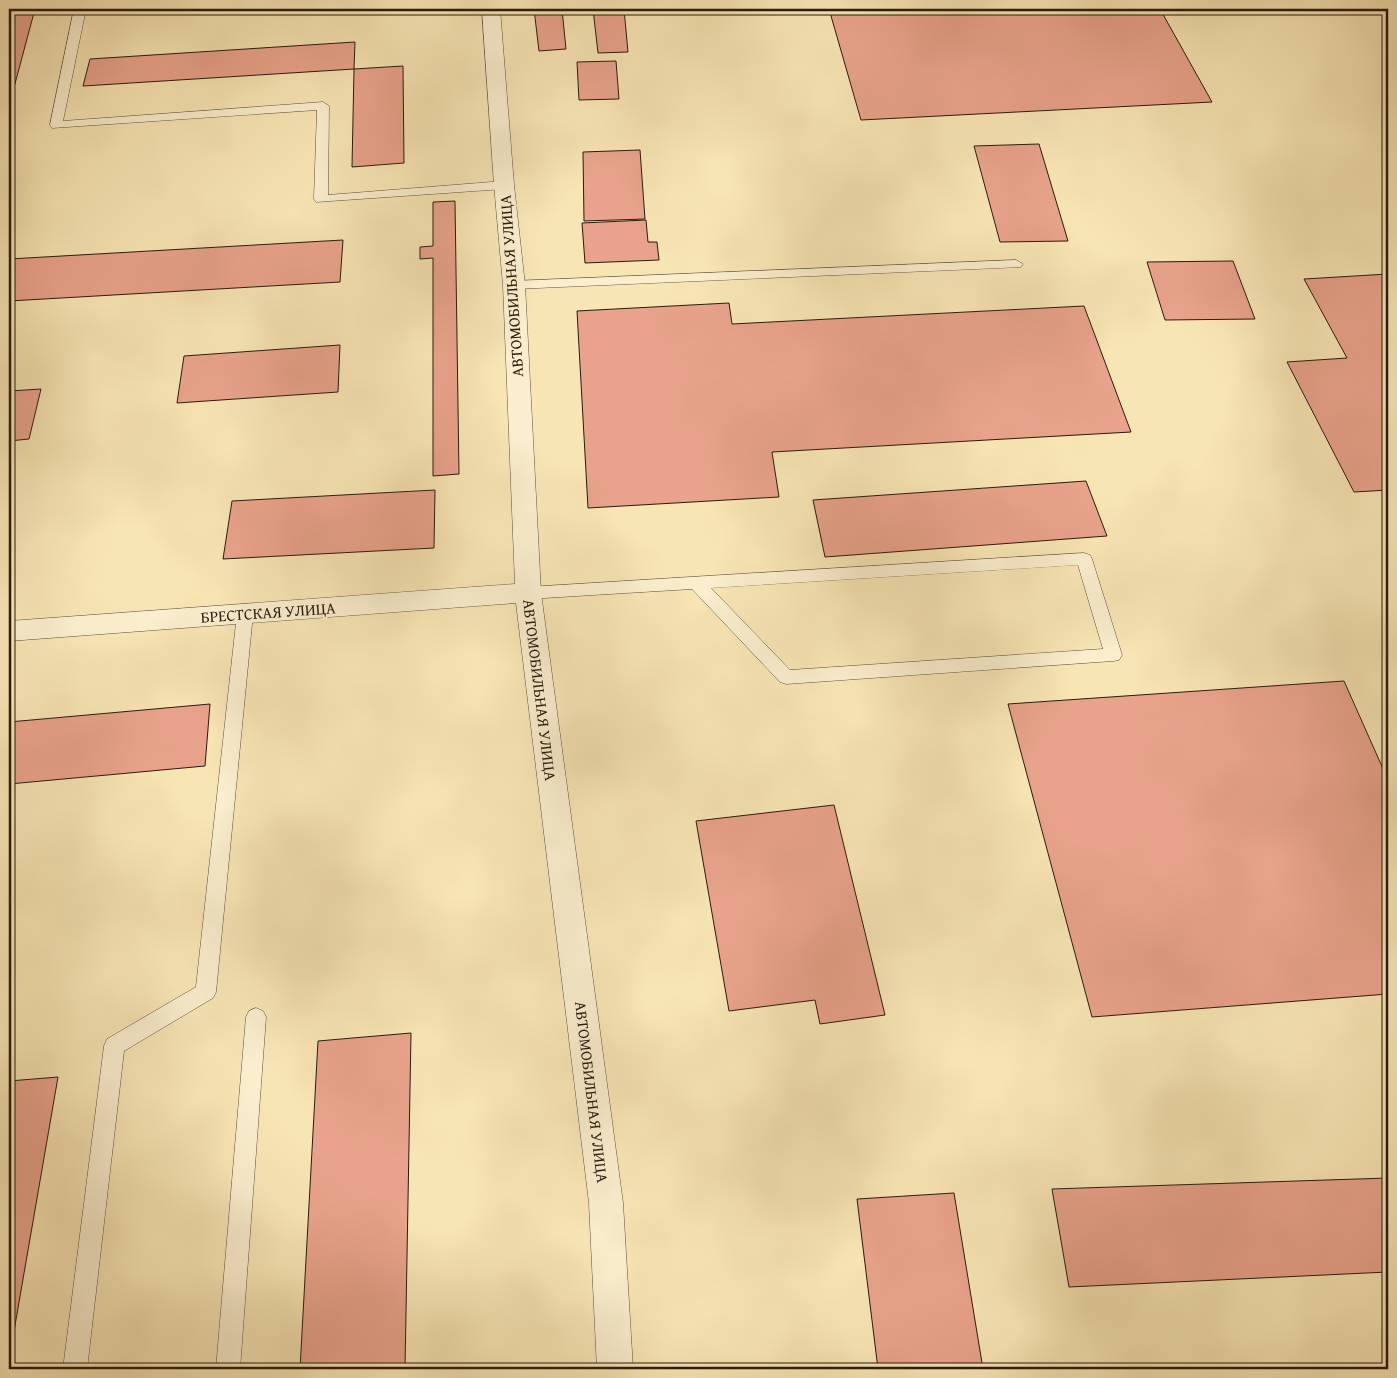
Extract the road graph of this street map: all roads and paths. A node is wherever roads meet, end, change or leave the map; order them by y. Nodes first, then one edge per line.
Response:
1 (80, 9) edge
2 (491, 9) edge
3 (504, 185) junction
4 (1016, 264) dead end
5 (514, 285) junction
6 (696, 583) junction
7 (528, 593) junction
8 (245, 614) junction
9 (9, 632) edge
10 (256, 1016) dead end
11 (75, 1369) edge
12 (228, 1369) edge
13 (615, 1369) edge

1 - 3 lane
2 - 3 street, АВТОМОБИЛЬНАЯ УЛИЦА
3 - 5 street, АВТОМОБИЛЬНАЯ УЛИЦА
4 - 5 lane
5 - 7 street, АВТОМОБИЛЬНАЯ УЛИЦА
6 - 6 lane
6 - 7 lane
7 - 8 street, БРЕСТСКАЯ УЛИЦА
7 - 13 street, АВТОМОБИЛЬНАЯ УЛИЦА
8 - 9 street, БРЕСТСКАЯ УЛИЦА
8 - 11 lane
10 - 12 lane

